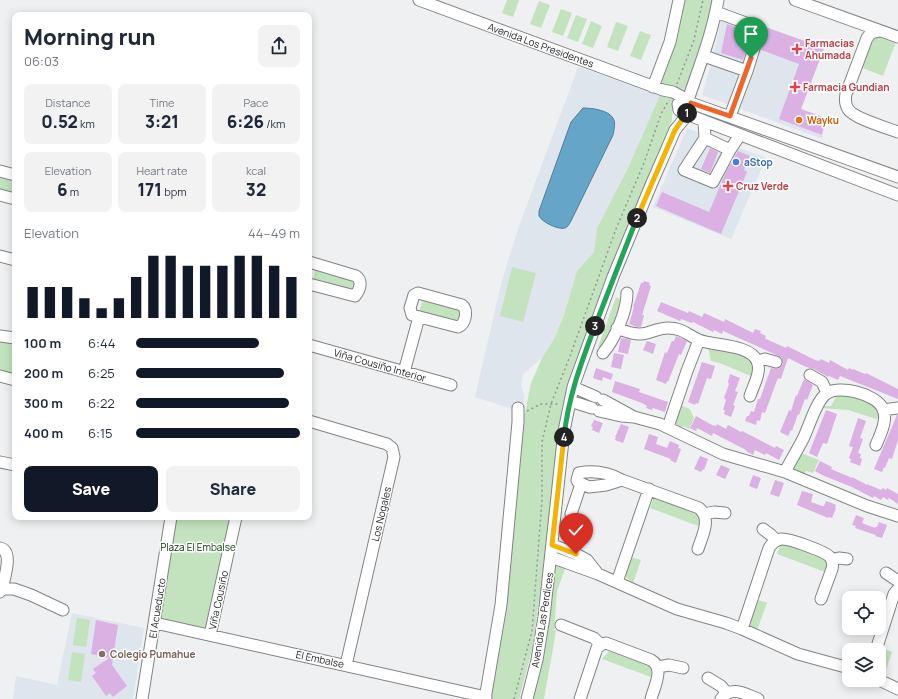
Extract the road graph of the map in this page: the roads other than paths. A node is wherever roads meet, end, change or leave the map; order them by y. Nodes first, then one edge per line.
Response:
1 (419, 0) edge
2 (679, 0) edge
3 (718, 0) edge
4 (795, 0) edge
5 (716, 12) junction
6 (857, 22) junction
7 (880, 31) junction
8 (898, 37) edge
9 (865, 42) junction
10 (704, 56) junction
11 (747, 71) junction
12 (658, 88) junction
13 (685, 107) junction
14 (730, 116) junction
15 (704, 121) junction
16 (898, 132) edge
17 (740, 135) junction
18 (705, 138) junction
19 (730, 150) junction
20 (0, 171) edge
21 (12, 174) edge
22 (898, 177) edge
23 (0, 195) edge
24 (898, 195) edge
25 (12, 198) edge
26 (0, 256) edge
27 (12, 259) edge
28 (312, 263) edge
29 (312, 288) edge
30 (627, 293) dead end
31 (419, 317) junction
32 (617, 328) junction
33 (0, 336) edge
34 (12, 338) edge
35 (699, 340) junction
36 (312, 346) edge
37 (603, 353) dead end
38 (758, 361) junction
39 (776, 362) dead end
40 (404, 372) junction
41 (810, 375) dead end
42 (0, 376) edge
43 (12, 379) edge
44 (451, 385) dead end
45 (573, 387) junction
46 (827, 393) junction
47 (750, 396) dead end
48 (570, 401) junction
49 (898, 408) edge
50 (883, 410) junction
51 (518, 412) road end
52 (634, 417) junction
53 (312, 422) edge
54 (668, 427) junction
55 (876, 445) dead end
56 (0, 462) edge
57 (12, 464) edge
58 (785, 472) junction
59 (649, 489) junction
60 (725, 513) dead end
61 (571, 514) dead end
62 (704, 514) junction
63 (898, 516) edge
64 (171, 520) edge
65 (235, 520) edge
66 (763, 529) dead end
67 (776, 540) junction
68 (552, 545) junction
69 (0, 548) edge
70 (698, 549) dead end
71 (551, 557) junction
72 (847, 559) dead end
73 (832, 560) junction
74 (886, 573) dead end
75 (598, 574) junction
76 (898, 581) edge
77 (617, 582) junction
78 (898, 589) edge
79 (1, 591) edge
80 (821, 599) dead end
81 (64, 610) dead end
82 (155, 623) junction
83 (561, 625) dead end
84 (742, 629) junction
85 (210, 635) junction
86 (878, 643) edge
87 (601, 645) junction
88 (346, 665) junction
89 (842, 666) edge
90 (658, 667) junction
91 (683, 668) dead end
92 (708, 678) dead end
93 (886, 683) edge
94 (898, 689) edge
95 (724, 696) edge
96 (485, 698) edge
97 (142, 699) edge
98 (527, 699) edge
99 (580, 699) edge
100 (651, 699) edge
101 (758, 699) edge

1 - 12 street, Avenida Los Presidentes
2 - 12 street
3 - 5 street, Avenida Las Perdices
4 - 6 street
5 - 10 street, Avenida Las Perdices
5 - 11 street
6 - 7 street
6 - 9 street
7 - 8 street
7 - 9 street
9 - 16 street
10 - 11 street
10 - 13 street, Avenida Las Perdices
11 - 14 street
12 - 13 street, Avenida Los Presidentes
13 - 14 street, Avenida Los Presidentes
13 - 15 street, Avenida Los Presidentes
13 - 45 street, Avenida Las Perdices
14 - 22 street, Avenida Los Presidentes
15 - 17 street, Avenida Los Presidentes
15 - 18 street
17 - 19 street
17 - 24 street, Avenida Los Presidentes
18 - 19 street
18 - 19 street
20 - 21 street
23 - 25 street
26 - 27 street
28 - 29 street
30 - 32 street
31 - 31 street
31 - 40 street
32 - 35 street
32 - 37 street
33 - 34 street
35 - 38 street
35 - 54 street
36 - 40 street, Viña Cousiño Interior
38 - 39 street
38 - 47 street
40 - 44 street, Viña Cousiño Interior
41 - 46 street
42 - 43 street
45 - 48 street, Avenida Las Perdices
45 - 52 street
46 - 50 street
46 - 58 street
48 - 52 street
48 - 68 street, Avenida Las Perdices
49 - 50 street
50 - 55 street
51 - 96 street
52 - 54 street
53 - 88 street, Los Nogales
54 - 58 street
56 - 57 street
58 - 63 street
59 - 61 street
59 - 62 street
59 - 77 street
60 - 62 street
62 - 70 street
64 - 82 street, El Acueducto
65 - 85 street, Viña Cousiño
66 - 67 street
67 - 73 street
67 - 84 street
68 - 71 street, Avenida Las Perdices
68 - 75 street
69 - 79 street
71 - 75 street
71 - 98 street, Avenida Las Perdices
72 - 73 street
73 - 80 street
74 - 76 street
75 - 77 street
77 - 84 street
78 - 86 street
79 - 81 street
82 - 85 street, El Embalse
82 - 97 street, El Acueducto
83 - 87 street
84 - 89 street
85 - 88 street, El Embalse
87 - 90 street
87 - 99 street
88 - 96 street, El Embalse
90 - 91 street
90 - 100 street
92 - 95 street
93 - 94 street
95 - 101 street

